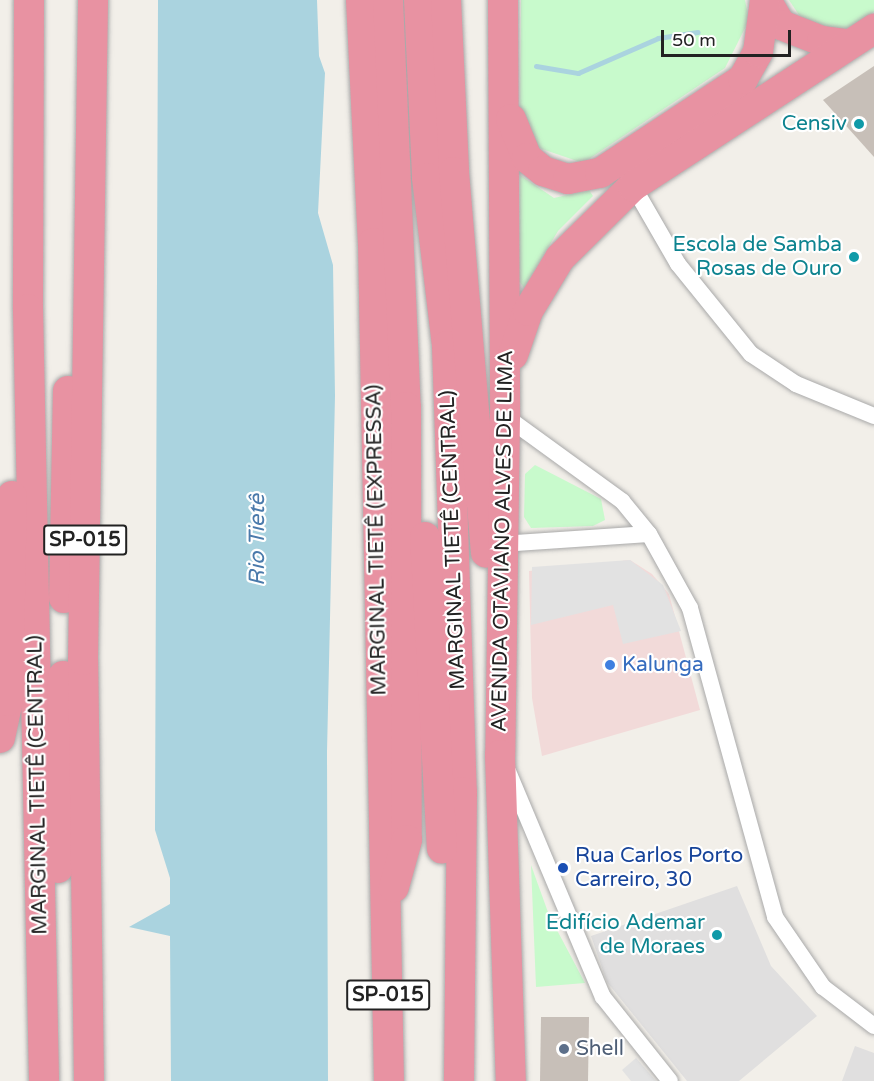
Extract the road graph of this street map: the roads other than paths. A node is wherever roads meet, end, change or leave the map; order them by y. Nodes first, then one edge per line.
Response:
1 (29, 0) edge
2 (93, 0) edge
3 (362, 0) edge
4 (388, 0) edge
5 (419, 0) edge
6 (446, 0) edge
7 (503, 0) edge
8 (766, 0) edge
9 (874, 29) edge
10 (847, 44) junction
11 (505, 99) junction
12 (633, 186) junction
13 (91, 217) junction
14 (28, 309) junction
15 (505, 378) junction
16 (406, 407) junction
17 (505, 416) junction
18 (874, 416) edge
19 (649, 534) junction
20 (501, 544) junction
21 (500, 586) junction
22 (0, 738) edge
23 (500, 755) junction
24 (387, 910) junction
25 (459, 974) junction
26 (43, 1012) junction
27 (874, 1026) edge
28 (44, 1081) edge
29 (89, 1081) edge
30 (389, 1081) edge
31 (459, 1081) edge
32 (511, 1081) edge
33 (670, 1081) edge

1 - 14 highway, MARGINAL TIETÊ (CENTRAL)
2 - 13 highway, SP-015
3 - 24 highway, MARGINAL TIETÊ (EXPRESSA) / SP-015
4 - 16 highway, MARGINAL TIETÊ (CENTRAL) / SP-015
5 - 25 highway, MARGINAL TIETÊ (CENTRAL)
6 - 21 highway
7 - 11 highway, AVENIDA OTAVIANO ALVES DE LIMA
8 - 10 highway
8 - 11 highway
9 - 10 highway
10 - 12 highway
11 - 15 highway, AVENIDA OTAVIANO ALVES DE LIMA
12 - 15 highway
12 - 18 street
13 - 26 highway
13 - 29 highway, SP-015
14 - 22 highway
14 - 26 highway, MARGINAL TIETÊ (CENTRAL)
15 - 17 highway, AVENIDA OTAVIANO ALVES DE LIMA
16 - 24 highway, MARGINAL TIETÊ (CENTRAL) / SP-015
16 - 25 highway
17 - 19 street
17 - 20 highway, AVENIDA OTAVIANO ALVES DE LIMA
19 - 20 street
19 - 27 street
20 - 21 highway, AVENIDA OTAVIANO ALVES DE LIMA
21 - 23 highway, AVENIDA OTAVIANO ALVES DE LIMA
23 - 32 highway, AVENIDA OTAVIANO ALVES DE LIMA
23 - 33 street
24 - 30 highway, MARGINAL TIETÊ (EXPRESSA) / SP-015
25 - 31 highway, MARGINAL TIETÊ (CENTRAL)
26 - 28 highway, MARGINAL TIETÊ (CENTRAL)

